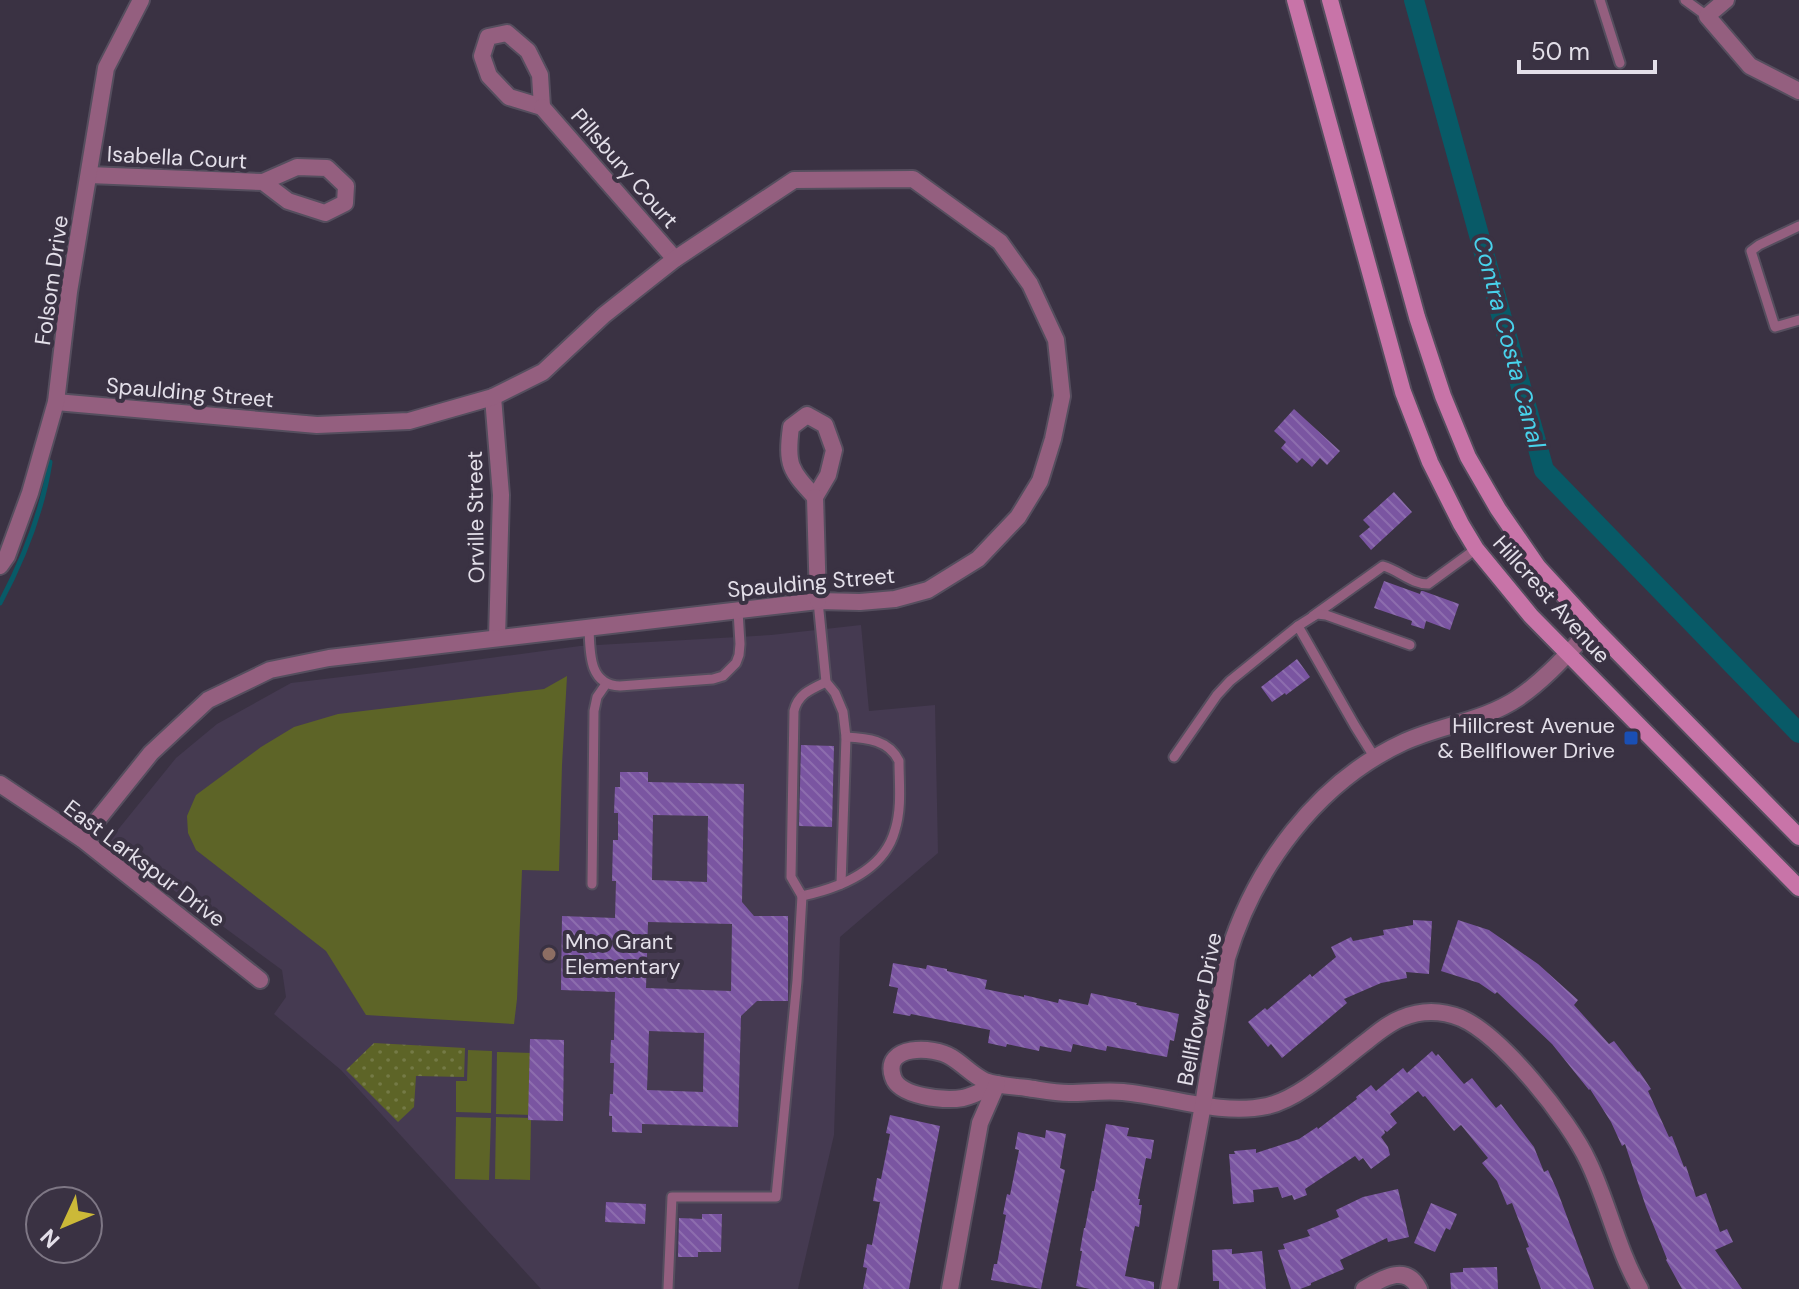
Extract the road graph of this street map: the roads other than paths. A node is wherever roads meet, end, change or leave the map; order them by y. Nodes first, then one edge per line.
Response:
1 (141, 0) edge
2 (1295, 0) edge
3 (1330, 0) edge
4 (1600, 0) edge
5 (1685, 0) edge
6 (1726, 0) edge
7 (1707, 16) junction
8 (1620, 63) dead end
9 (1799, 91) edge
10 (542, 107) junction
11 (89, 175) junction
12 (263, 182) junction
13 (1799, 226) edge
14 (675, 259) junction
15 (1799, 320) edge
16 (493, 397) junction
17 (56, 402) junction
18 (815, 497) dead end
19 (1476, 549) junction
20 (0, 566) edge
21 (818, 601) junction
22 (738, 611) junction
23 (1313, 616) junction
24 (1298, 626) junction
25 (589, 627) junction
26 (1593, 627) junction
27 (497, 638) junction
28 (1410, 645) dead end
29 (1568, 653) junction
30 (826, 682) junction
31 (606, 684) junction
32 (846, 737) junction
33 (1174, 757) dead end
34 (1375, 758) junction
35 (0, 784) edge
36 (1799, 837) edge
37 (82, 839) junction
38 (592, 884) dead end
39 (841, 884) junction
40 (1799, 888) edge
41 (802, 896) junction
42 (260, 980) dead end
43 (997, 1084) junction
44 (1203, 1105) junction
45 (668, 1289) edge
46 (950, 1289) edge
47 (1169, 1289) edge
48 (1364, 1289) edge
49 (1419, 1289) edge
50 (1640, 1289) edge

1 - 11 street, Folsom Drive
2 - 19 main road, Hillcrest Avenue
3 - 26 main road, Hillcrest Avenue
4 - 8 lane
5 - 7 lane
6 - 7 street
7 - 9 street
10 - 10 street
10 - 14 street, Pillsbury Court
11 - 12 street, Isabella Court
11 - 17 street, Folsom Drive
12 - 12 street
13 - 15 lane
14 - 16 street, Spaulding Street
14 - 21 street, Spaulding Street
16 - 17 street, Spaulding Street
16 - 27 street, Orville Street
17 - 20 street, Folsom Drive
18 - 21 street
19 - 23 lane
19 - 29 main road, Hillcrest Avenue
21 - 22 street, Spaulding Street
21 - 30 lane
22 - 25 street, Spaulding Street
22 - 31 lane
23 - 24 lane
23 - 28 lane
24 - 33 lane
24 - 34 lane
25 - 27 street, Spaulding Street
25 - 31 lane
26 - 29 street, Bellflower Drive
26 - 36 main road, Hillcrest Avenue
27 - 37 street, Spaulding Street
29 - 34 street, Bellflower Drive
29 - 40 main road, Hillcrest Avenue
30 - 32 lane
30 - 41 lane
31 - 38 lane
32 - 39 lane
32 - 39 lane
34 - 44 street, Bellflower Drive
35 - 37 street, East Larkspur Drive
37 - 42 street, East Larkspur Drive
39 - 41 lane
41 - 45 lane
43 - 43 street
43 - 44 street
43 - 46 street
44 - 47 street, Bellflower Drive
44 - 50 street
48 - 49 street

